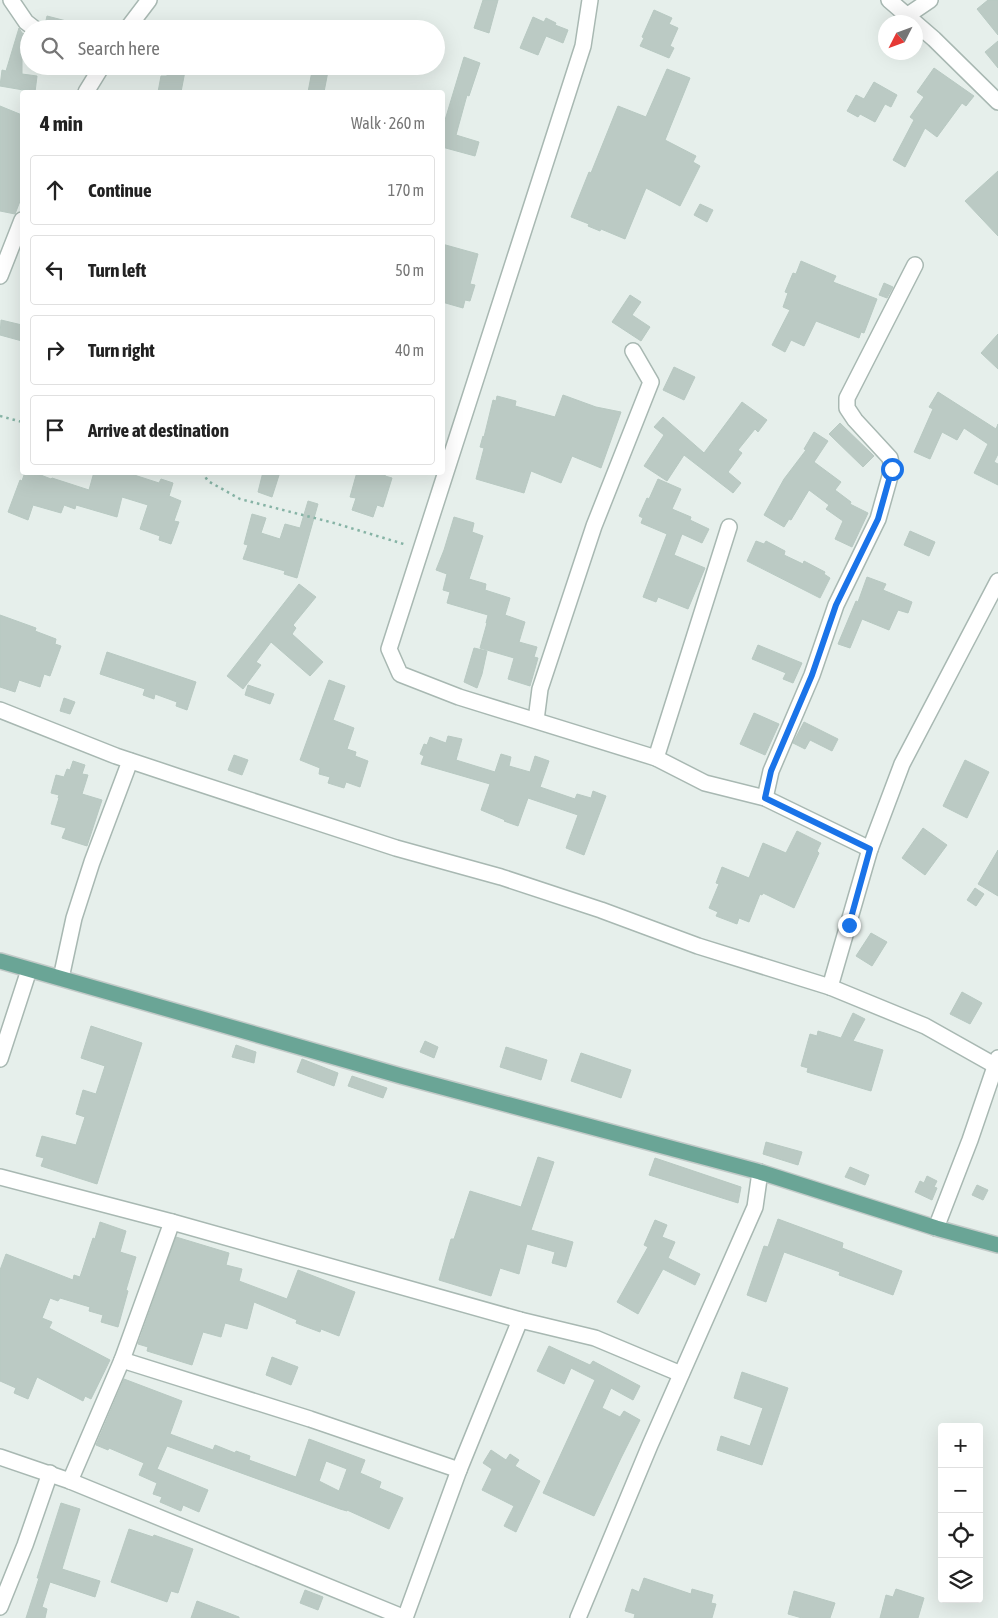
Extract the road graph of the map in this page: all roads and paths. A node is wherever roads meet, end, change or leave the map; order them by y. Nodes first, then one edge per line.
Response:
1 (11, 0) edge
2 (149, 0) edge
3 (590, 0) edge
4 (889, 0) edge
5 (930, 0) edge
6 (908, 15) joint
7 (25, 20) edge
8 (134, 20) edge
9 (923, 30) edge
10 (96, 75) edge
11 (87, 90) edge
12 (998, 102) edge
13 (20, 225) edge
14 (915, 265) dead end
15 (0, 276) edge
16 (633, 351) dead end
17 (0, 416) edge
18 (20, 421) edge
19 (204, 475) edge
20 (729, 527) dead end
21 (422, 549) junction
22 (998, 582) edge
23 (0, 710) edge
24 (536, 720) junction
25 (656, 758) junction
26 (130, 761) junction
27 (765, 798) junction
28 (870, 849) junction
29 (0, 961) edge
30 (29, 970) junction
31 (61, 978) junction
32 (830, 987) junction
33 (0, 1059) edge
34 (997, 1062) edge
35 (760, 1172) junction
36 (0, 1177) edge
37 (172, 1222) junction
38 (936, 1228) junction
39 (998, 1245) edge
40 (520, 1320) junction
41 (122, 1360) junction
42 (681, 1374) junction
43 (0, 1457) edge
44 (459, 1470) junction
45 (50, 1474) junction
46 (70, 1481) junction
47 (0, 1607) edge
48 (405, 1618) edge
49 (578, 1618) edge

1 - 7 street
2 - 8 street
3 - 21 street
4 - 6 street
5 - 6 street
9 - 12 street
10 - 11 street
13 - 15 street
14 - 27 street
16 - 24 street
17 - 18 path
19 - 21 path
20 - 25 street
21 - 24 street
22 - 28 street
23 - 26 street
24 - 25 street
25 - 27 street
26 - 31 street
26 - 32 street
27 - 28 street
28 - 32 street
29 - 30 main road
30 - 31 main road
30 - 33 street
31 - 35 main road
32 - 34 street
34 - 38 street
35 - 38 main road
35 - 42 street
36 - 37 street
37 - 40 street
37 - 41 street
38 - 39 main road
40 - 42 street
40 - 44 street
41 - 44 street
41 - 46 street
42 - 49 street
43 - 45 street
44 - 48 street
45 - 46 street
45 - 47 street
46 - 48 street

